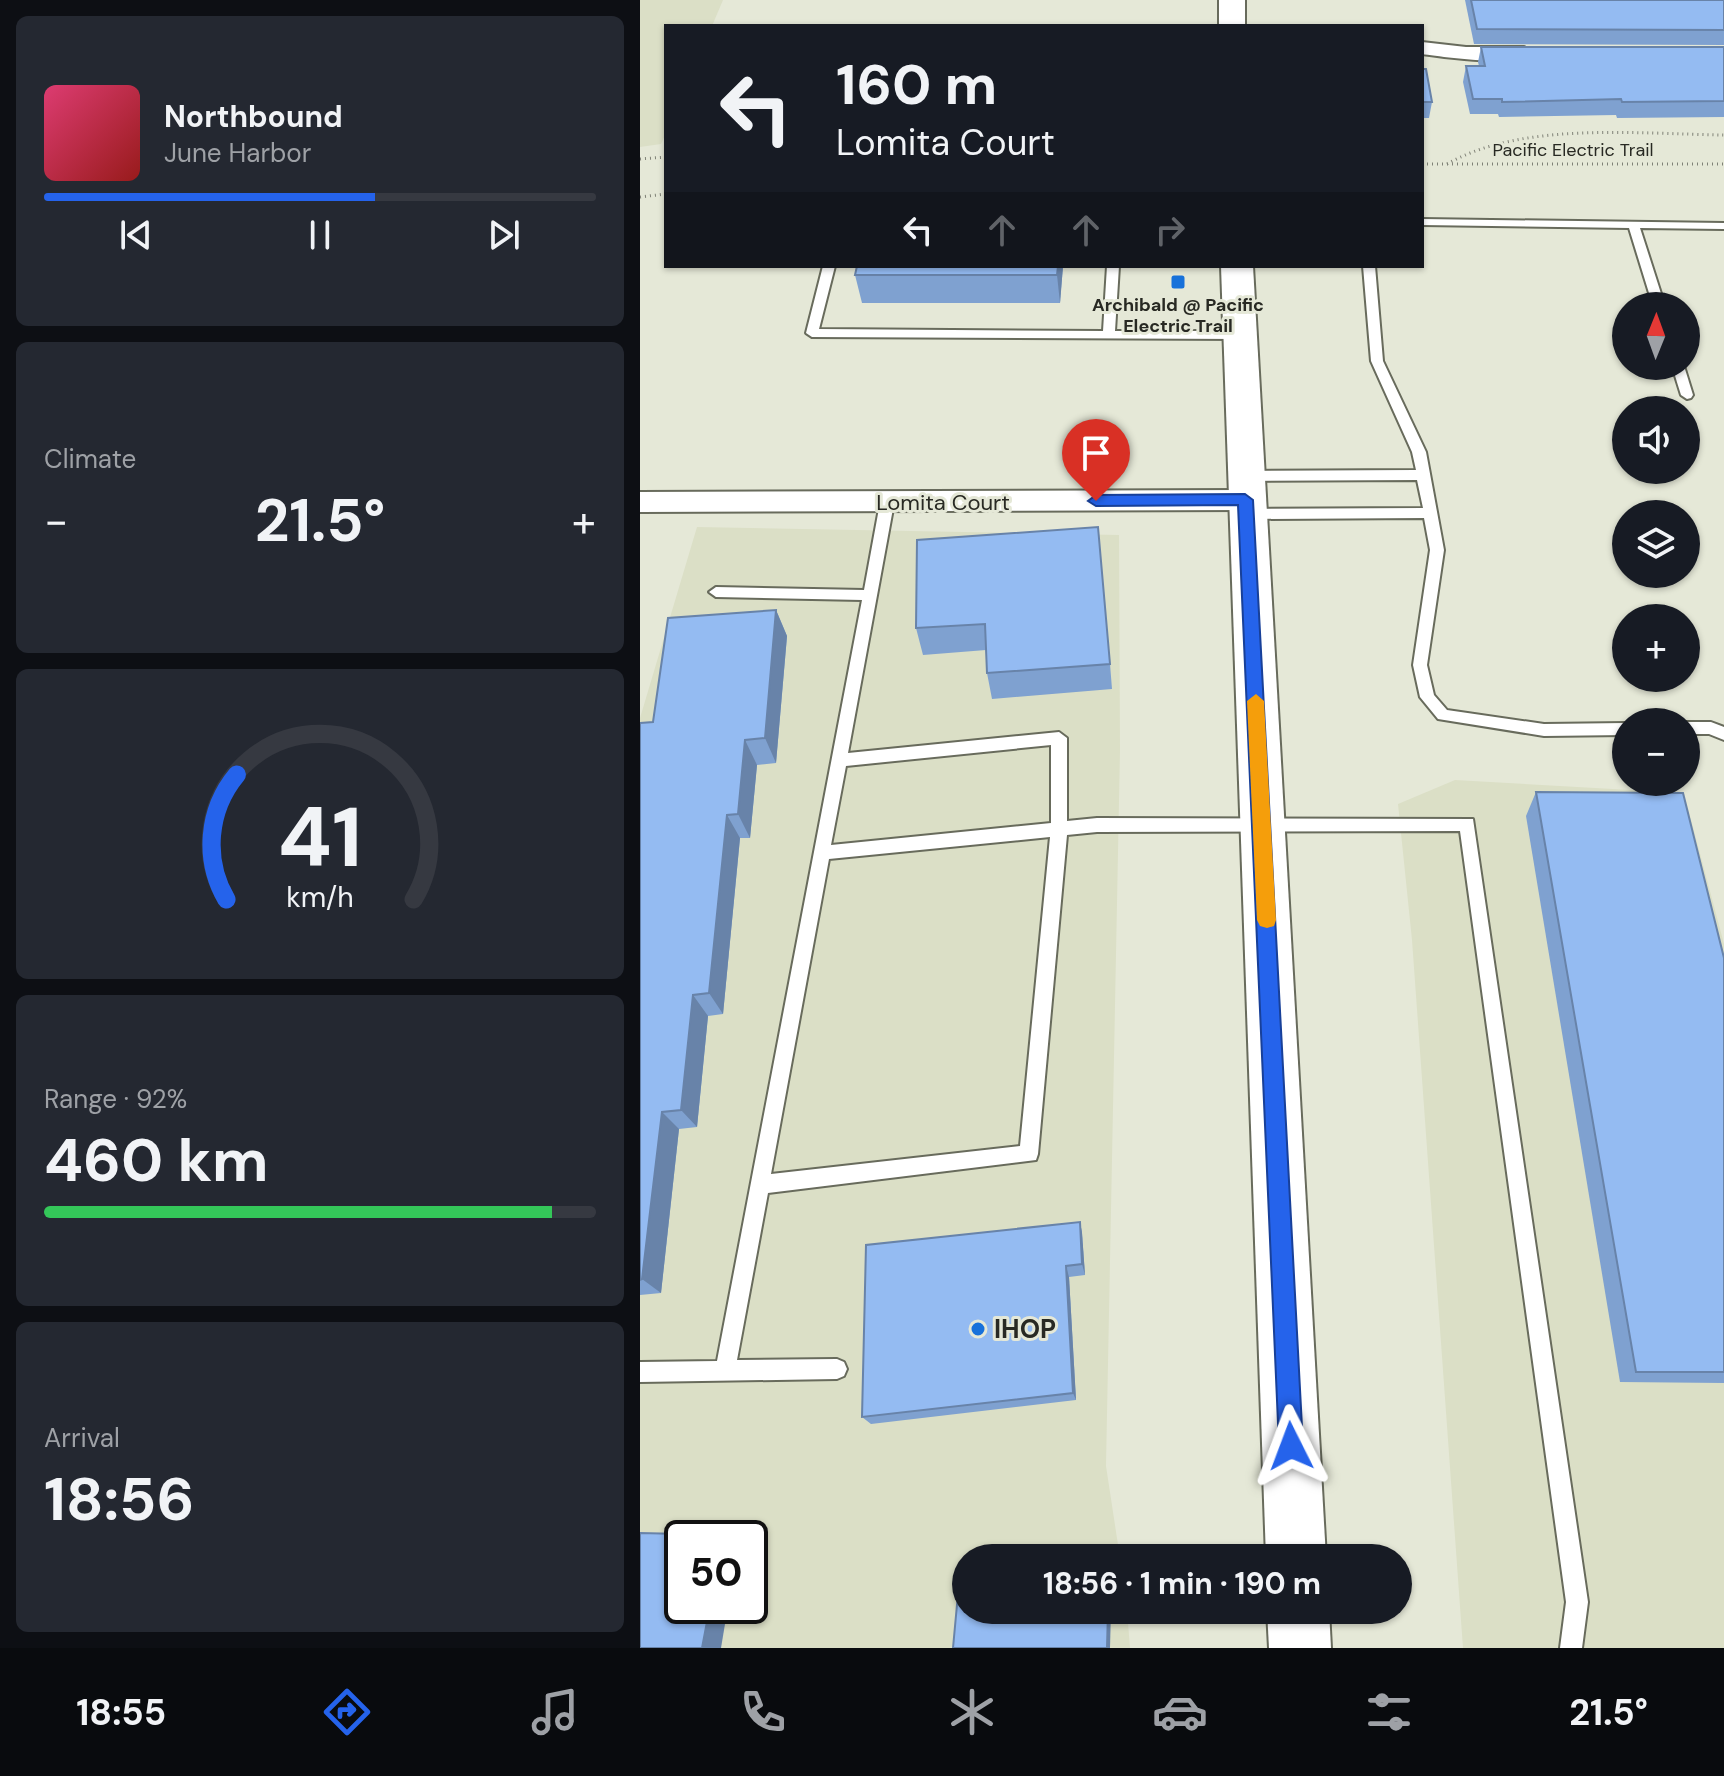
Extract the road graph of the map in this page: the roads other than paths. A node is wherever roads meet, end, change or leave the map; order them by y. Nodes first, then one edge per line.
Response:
1 (1232, 0) edge
2 (1232, 24) edge
3 (1424, 48) edge
4 (1548, 53) edge
5 (1424, 222) edge
6 (1633, 224) junction
7 (1724, 226) edge
8 (828, 268) edge
9 (1113, 268) edge
10 (1237, 268) edge
11 (1369, 268) edge
12 (1655, 292) edge
13 (1109, 334) junction
14 (1241, 335) junction
15 (1682, 380) edge
16 (1687, 395) dead end
17 (1423, 475) junction
18 (1245, 497) junction
19 (640, 503) edge
20 (887, 503) junction
21 (1431, 513) junction
22 (716, 592) dead end
23 (869, 595) junction
24 (1700, 728) edge
25 (1612, 729) edge
26 (1724, 734) edge
27 (839, 760) junction
28 (1262, 822) junction
29 (1059, 829) junction
30 (822, 853) junction
31 (760, 1185) junction
32 (837, 1369) dead end
33 (640, 1372) edge
34 (725, 1372) junction
35 (1295, 1544) edge
36 (1299, 1624) edge
37 (1300, 1648) edge
38 (1571, 1648) edge

1 - 2 main road
3 - 4 street
5 - 6 lane
6 - 7 lane
6 - 12 lane
8 - 13 lane
9 - 13 lane
10 - 14 main road
11 - 17 lane
13 - 14 lane
14 - 18 main road
15 - 16 lane
17 - 18 lane
17 - 21 lane
18 - 20 street, Lomita Court
18 - 21 lane
18 - 28 main road
19 - 20 street, Lomita Court
20 - 23 lane
21 - 25 lane
22 - 23 lane
23 - 27 lane
24 - 26 lane
27 - 29 lane
27 - 30 lane
28 - 29 lane
28 - 35 main road
28 - 38 lane
29 - 30 lane
29 - 31 lane
30 - 31 lane
31 - 34 lane
32 - 34 lane
33 - 34 lane
36 - 37 main road

